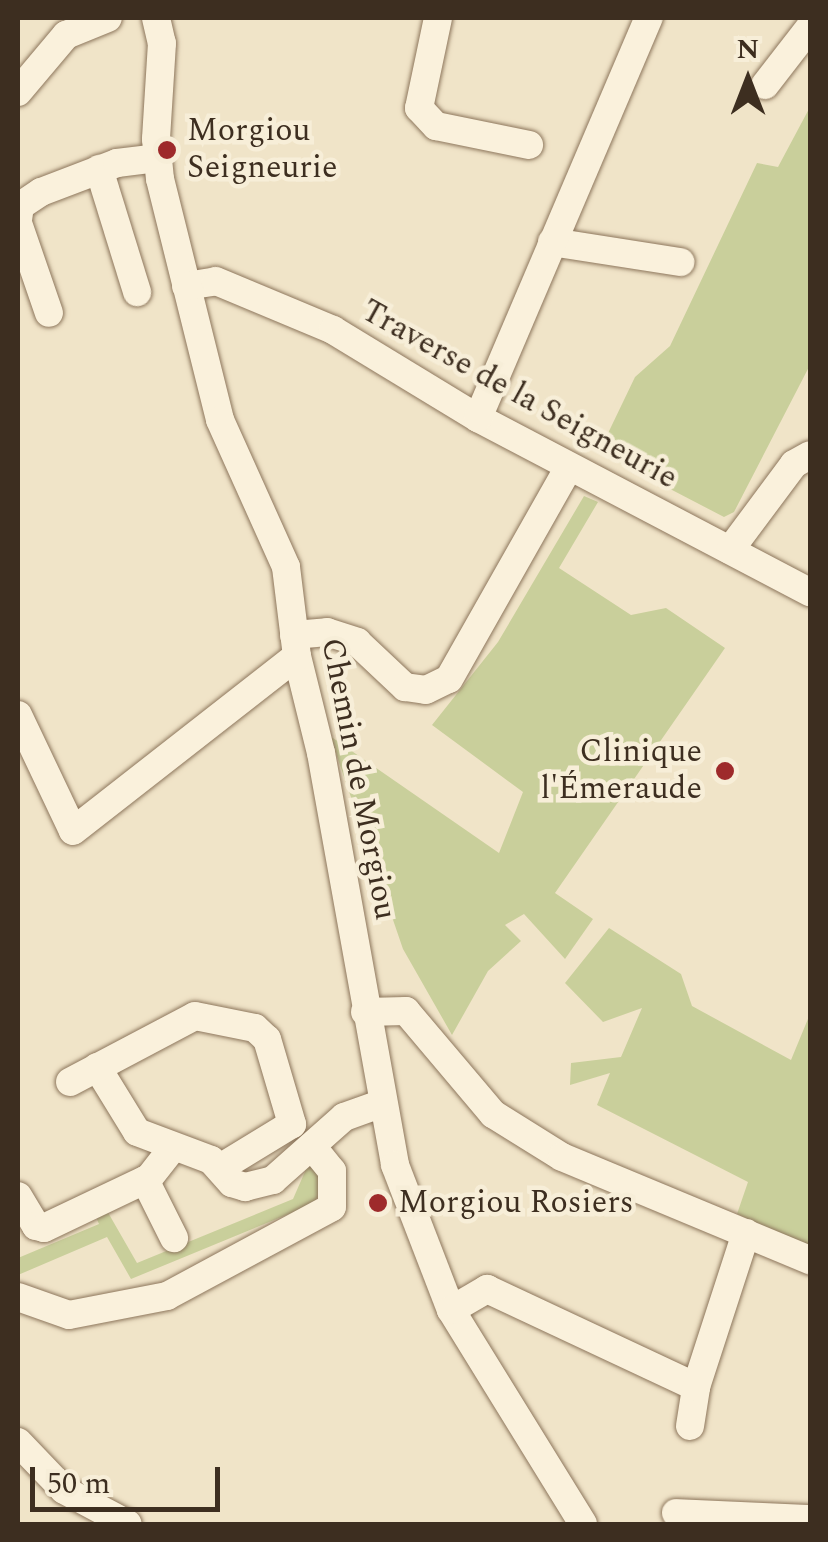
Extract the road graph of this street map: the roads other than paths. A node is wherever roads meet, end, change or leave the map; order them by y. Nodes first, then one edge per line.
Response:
1 (108, 18) edge
2 (156, 18) edge
3 (438, 18) edge
4 (650, 18) edge
5 (810, 27) edge
6 (764, 85) dead end
7 (18, 92) edge
8 (529, 145) dead end
9 (157, 158) junction
10 (99, 169) junction
11 (18, 222) edge
12 (552, 242) junction
13 (680, 262) dead end
14 (186, 286) junction
15 (137, 292) dead end
16 (49, 313) dead end
17 (478, 418) junction
18 (810, 456) edge
19 (569, 467) junction
20 (730, 550) junction
21 (810, 592) edge
22 (296, 646) junction
23 (18, 716) edge
24 (364, 1012) junction
25 (97, 1067) junction
26 (70, 1082) dead end
27 (382, 1102) junction
28 (312, 1146) junction
29 (173, 1147) junction
30 (220, 1168) junction
31 (145, 1180) junction
32 (18, 1196) edge
33 (746, 1232) junction
34 (174, 1238) dead end
35 (810, 1260) edge
36 (18, 1297) edge
37 (451, 1310) junction
38 (696, 1387) junction
39 (690, 1426) dead end
40 (18, 1442) edge
41 (676, 1513) dead end
42 (810, 1518) edge
43 (128, 1524) edge
44 (583, 1524) edge

1 - 7 street
2 - 9 street, Chemin de Morgiou
3 - 8 street
4 - 12 street
5 - 6 street
9 - 10 street
9 - 14 street, Chemin de Morgiou
10 - 11 street
10 - 15 street
11 - 16 street
12 - 13 street
12 - 17 street
14 - 17 street, Traverse de la Seigneurie
14 - 22 street, Chemin de Morgiou
17 - 19 street, Traverse de la Seigneurie
18 - 20 street
19 - 20 street, Traverse de la Seigneurie
19 - 22 street
20 - 21 street, Traverse de la Seigneurie
22 - 23 street
22 - 24 street, Chemin de Morgiou
24 - 27 street, Chemin de Morgiou
24 - 33 street
25 - 26 street
25 - 29 street
25 - 30 street
27 - 28 street
27 - 37 street, Chemin de Morgiou
28 - 30 street
28 - 36 street
29 - 30 street
29 - 31 street
31 - 32 street
31 - 34 street
33 - 35 street
33 - 38 street
37 - 38 street
37 - 44 street, Chemin de Morgiou
38 - 39 street
40 - 43 street
41 - 42 street

